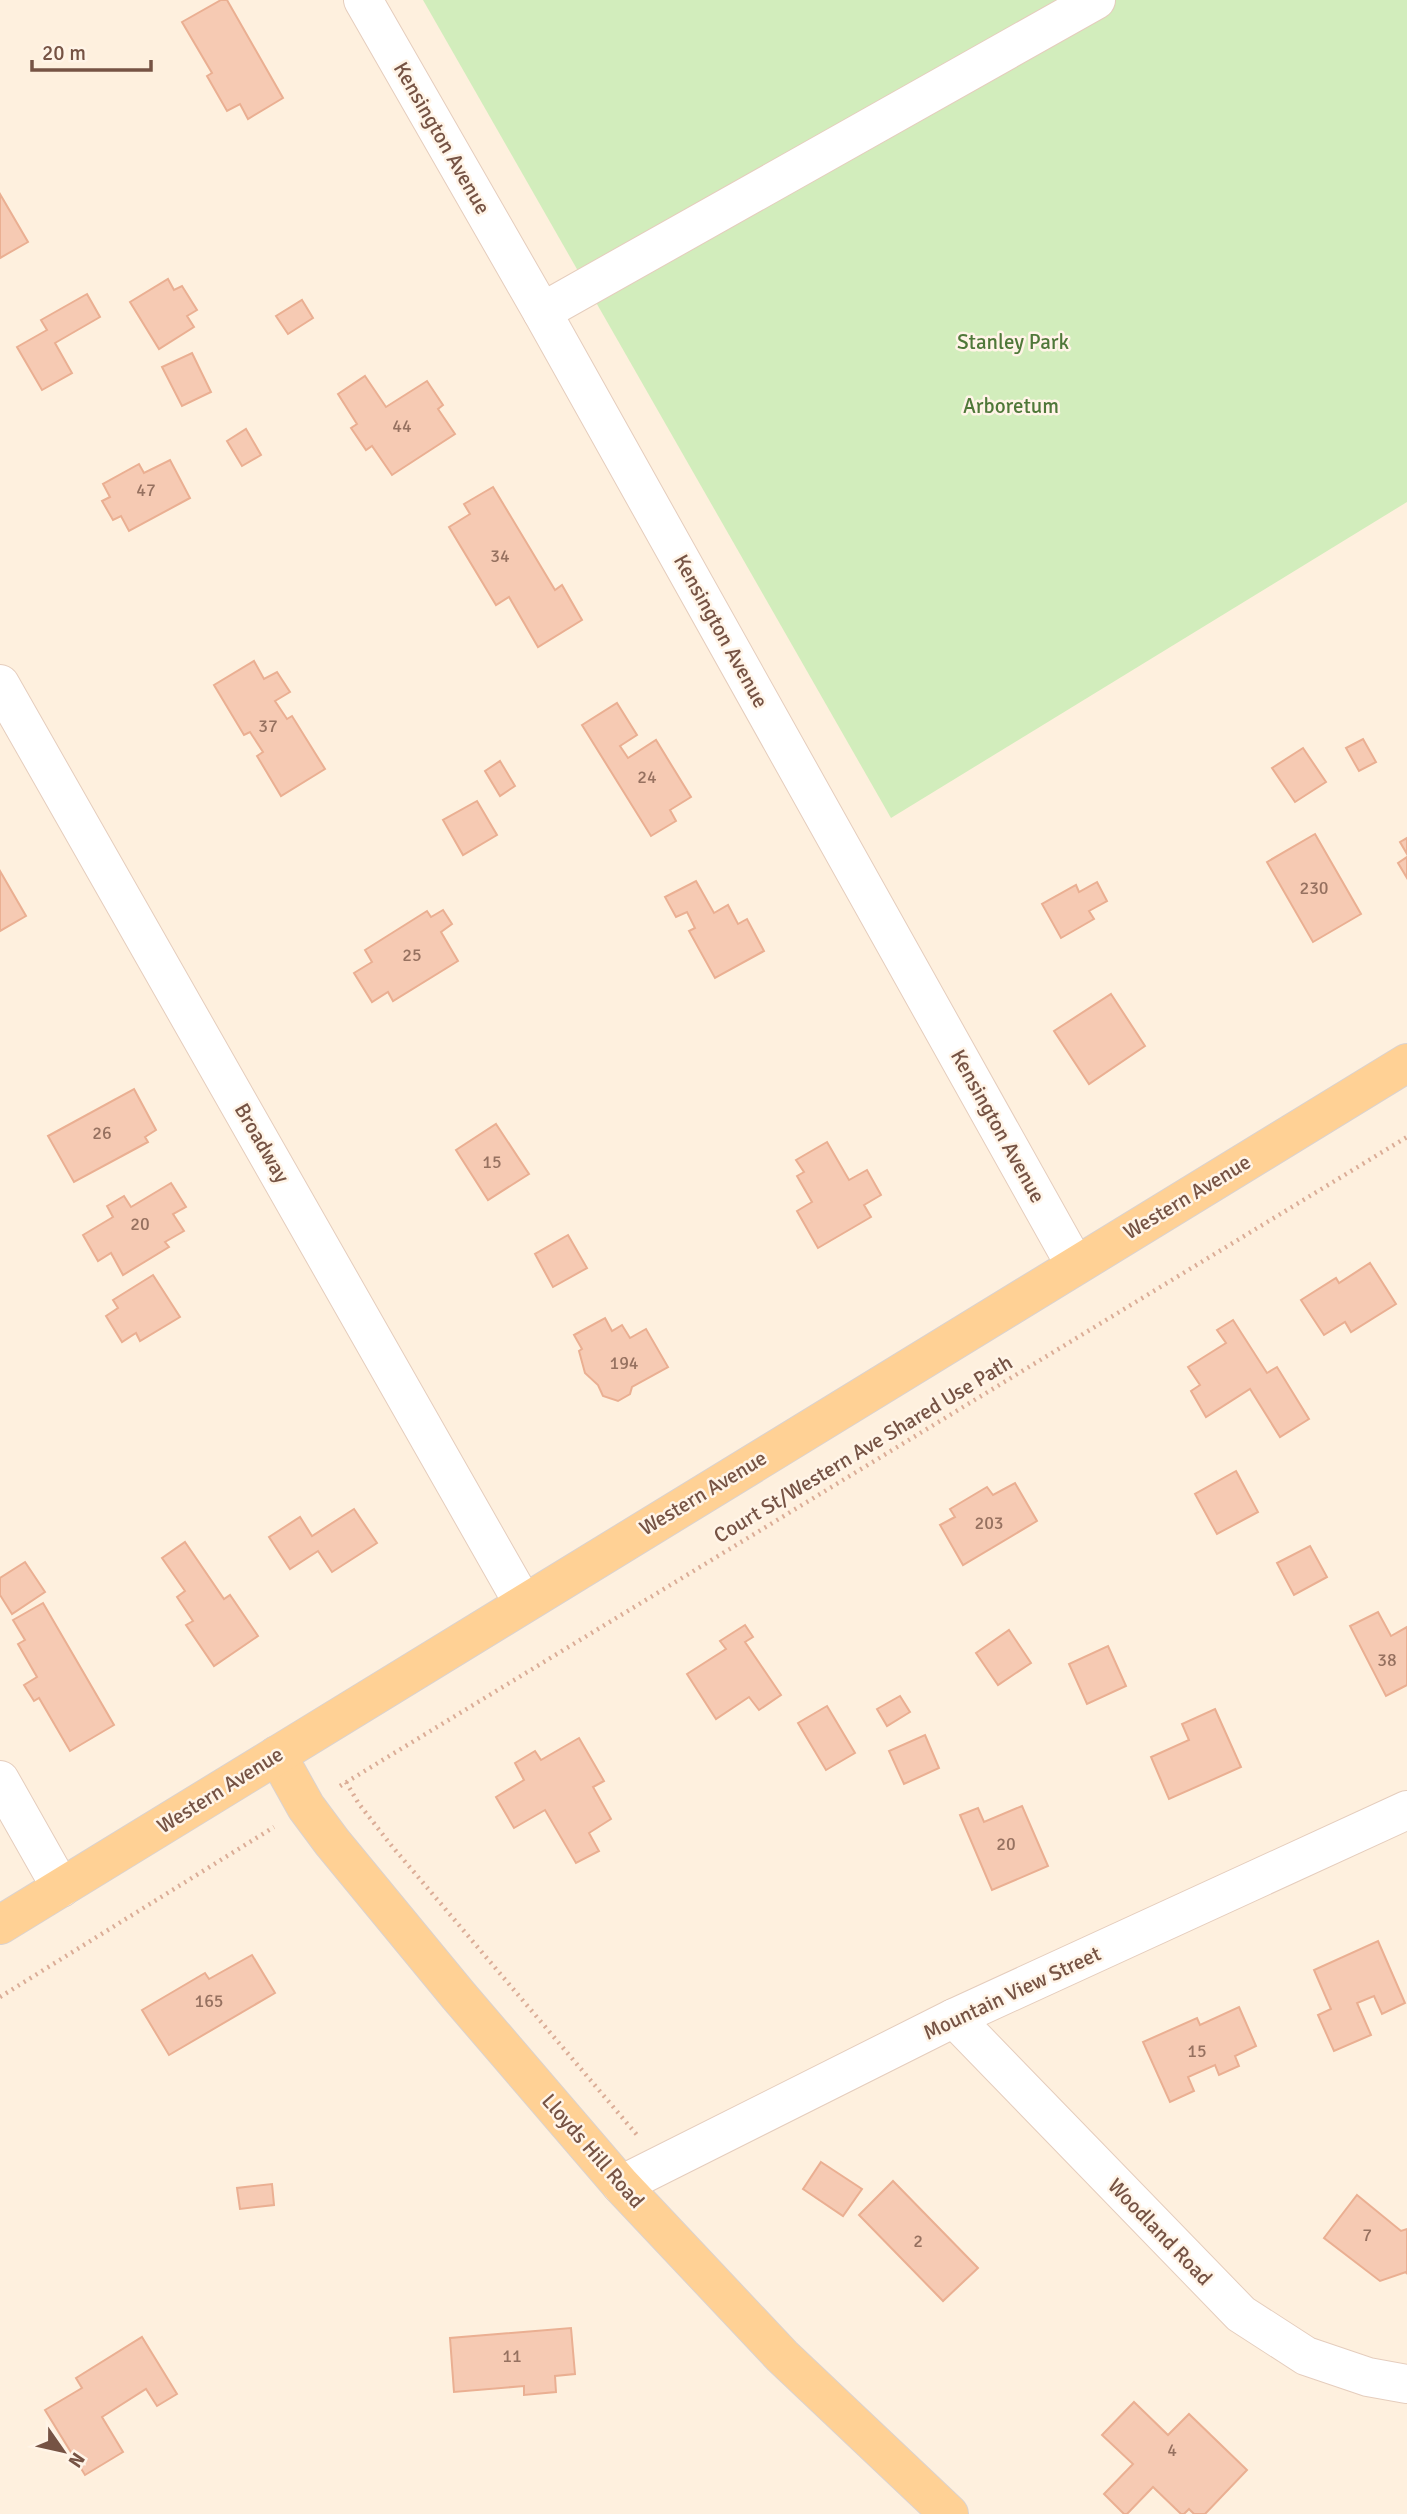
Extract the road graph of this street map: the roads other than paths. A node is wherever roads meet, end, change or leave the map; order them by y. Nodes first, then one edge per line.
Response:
1 (363, 0) edge
2 (1096, 0) edge
3 (542, 312) junction
4 (0, 684) edge
5 (1407, 1063) edge
6 (1075, 1265) junction
7 (523, 1603) junction
8 (277, 1755) junction
9 (0, 1780) edge
10 (1407, 1810) edge
11 (61, 1888) junction
12 (0, 1925) edge
13 (954, 2018) junction
14 (621, 2185) junction
15 (1407, 2384) edge
16 (949, 2514) edge

1 - 3 street, Kensington Avenue
2 - 3 street
3 - 6 street, Kensington Avenue
4 - 7 street, Broadway
5 - 6 main road, Western Avenue
6 - 7 main road, Western Avenue
7 - 8 main road, Western Avenue
8 - 11 main road, Western Avenue
8 - 14 main road, Lloyds Hill Road
9 - 11 street
10 - 13 street, Mountain View Street
11 - 12 main road, Western Avenue
13 - 14 street, Mountain View Street
13 - 15 street, Woodland Road
14 - 16 main road, Lloyds Hill Road

